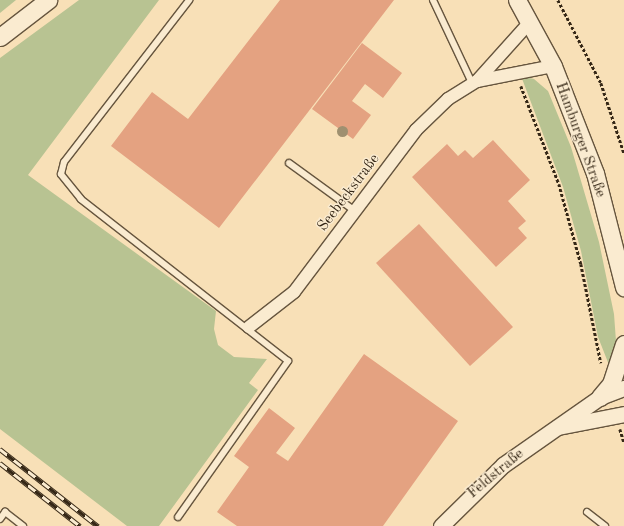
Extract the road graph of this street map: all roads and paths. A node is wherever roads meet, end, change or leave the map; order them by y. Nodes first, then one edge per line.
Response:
1 (48, 0) edge
2 (190, 0) edge
3 (433, 0) edge
4 (517, 0) edge
5 (558, 0) edge
6 (530, 22) junction
7 (0, 37) edge
8 (553, 66) junction
9 (517, 78) dead end
10 (474, 82) junction
11 (624, 153) edge
12 (289, 163) dead end
13 (355, 211) junction
14 (624, 287) edge
15 (249, 327) junction
16 (624, 344) edge
17 (603, 370) dead end
18 (624, 388) edge
19 (600, 396) junction
20 (621, 418) edge
21 (557, 427) junction
22 (624, 442) edge
23 (587, 512) dead end
24 (178, 517) dead end
25 (0, 518) edge
26 (22, 526) edge
27 (441, 526) edge
28 (605, 526) edge

1 - 7 main road
2 - 15 lane
3 - 10 lane
4 - 6 main road, Hamburger Straße
5 - 11 path
6 - 8 main road, Hamburger Straße
6 - 10 street, Seebeckstraße
8 - 10 street, Seebeckstraße
8 - 14 main road, Hamburger Straße
9 - 17 path
10 - 13 street, Seebeckstraße
12 - 13 lane
13 - 15 street, Seebeckstraße
15 - 24 lane
16 - 19 main road
18 - 19 street, Feldstraße
19 - 21 street, Feldstraße
20 - 21 street, Feldstraße
20 - 22 path
21 - 27 street, Feldstraße
23 - 28 lane
25 - 26 lane

